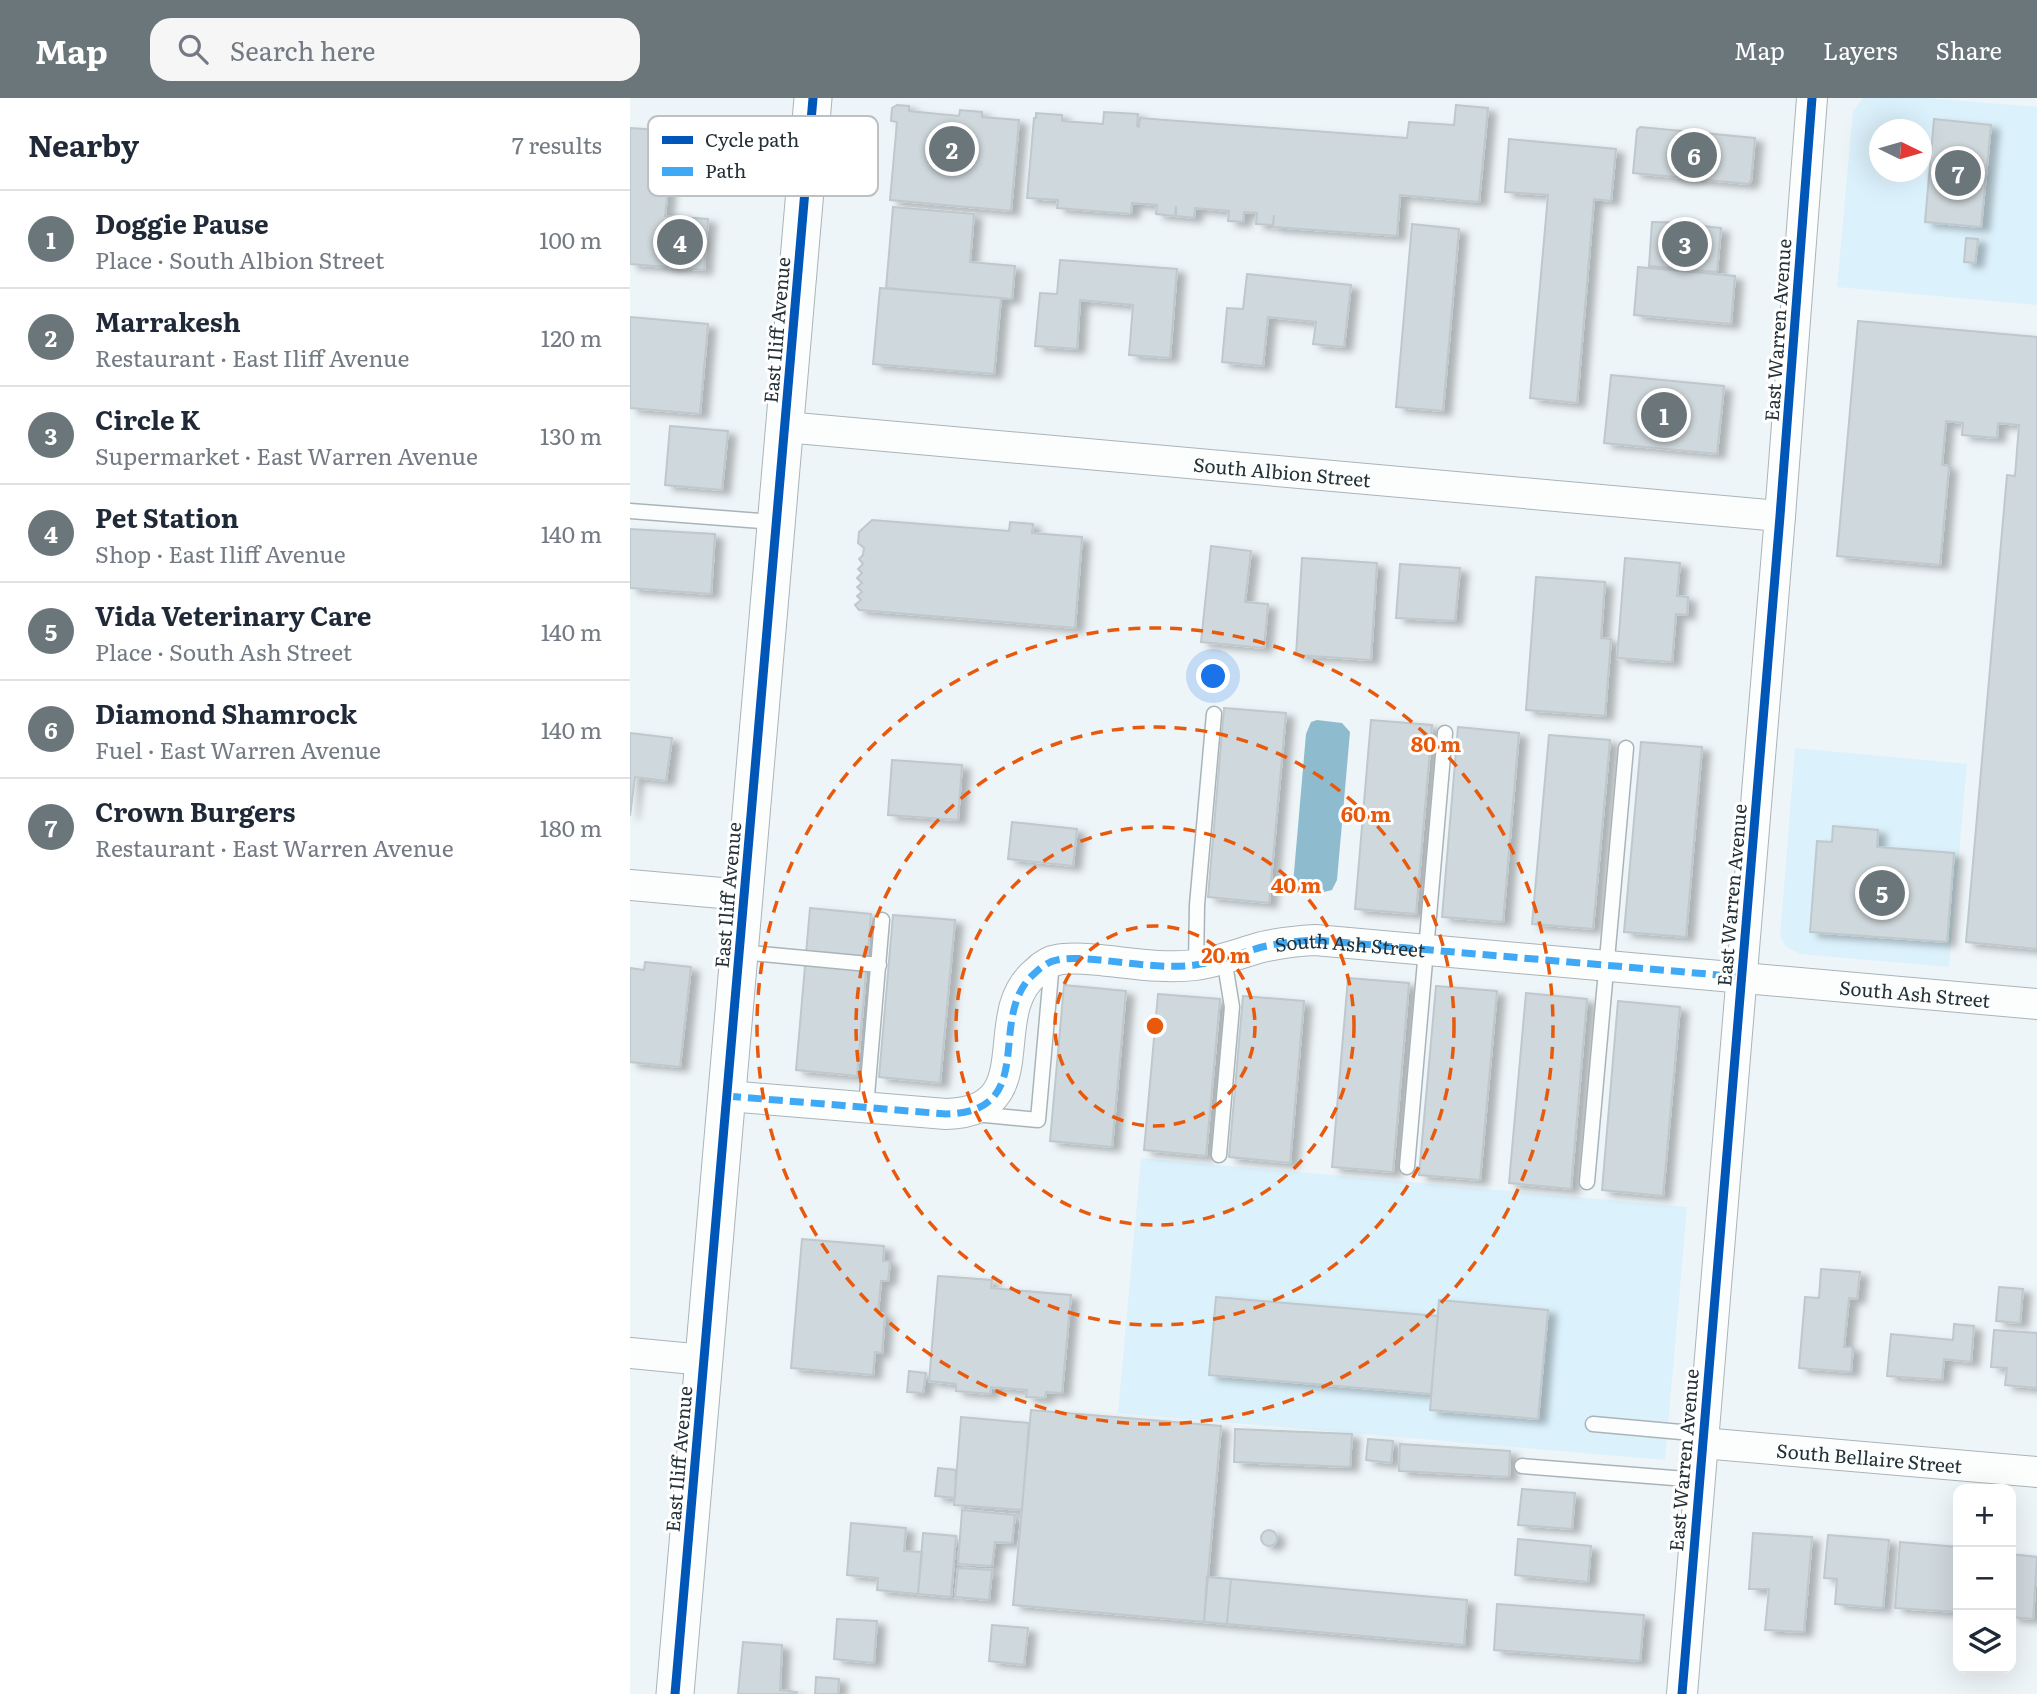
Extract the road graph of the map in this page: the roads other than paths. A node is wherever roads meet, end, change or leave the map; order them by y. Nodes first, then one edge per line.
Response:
1 (813, 98) edge
2 (1812, 98) edge
3 (811, 116) edge
4 (805, 196) edge
5 (785, 427) junction
6 (630, 511) edge
7 (1780, 516) junction
8 (776, 522) junction
9 (1214, 714) dead end
10 (1445, 733) dead end
11 (1626, 748) dead end
12 (630, 885) edge
13 (744, 895) junction
14 (883, 920) dead end
15 (1426, 949) junction
16 (739, 952) junction
17 (1052, 961) junction
18 (1210, 961) junction
19 (878, 965) junction
20 (1607, 965) junction
21 (1742, 977) junction
22 (2037, 1004) edge
23 (727, 1096) junction
24 (866, 1107) junction
25 (967, 1113) junction
26 (1219, 1154) dead end
27 (1407, 1167) dead end
28 (1587, 1182) dead end
29 (630, 1353) edge
30 (704, 1360) junction
31 (1593, 1424) dead end
32 (1702, 1438) junction
33 (1522, 1466) dead end
34 (2037, 1472) edge
35 (1699, 1480) junction
36 (675, 1694) edge
37 (1682, 1694) edge

1 - 3 street, East Iliff Avenue
2 - 7 street, East Warren Avenue
4 - 5 street, East Iliff Avenue
5 - 7 street, South Albion Street
5 - 8 street, East Iliff Avenue
6 - 8 lane
7 - 21 street, East Warren Avenue
8 - 13 street, East Iliff Avenue
9 - 18 lane
10 - 15 lane
11 - 20 lane
12 - 13 street
13 - 16 street, East Iliff Avenue
14 - 19 lane
15 - 18 street, South Ash Street
15 - 20 street, South Ash Street
15 - 27 lane
16 - 19 lane
16 - 23 street, East Iliff Avenue
17 - 18 street, South Ash Street
17 - 25 street
17 - 25 lane
18 - 26 lane
19 - 24 lane
20 - 21 street, South Ash Street
20 - 28 lane
21 - 22 street, South Ash Street
21 - 32 street, East Warren Avenue
23 - 24 street
23 - 30 street, East Iliff Avenue
24 - 25 street
29 - 30 street
30 - 36 street, East Iliff Avenue
31 - 32 lane
32 - 34 street, South Bellaire Street
32 - 35 street, East Warren Avenue
33 - 35 lane
35 - 37 street, East Warren Avenue

